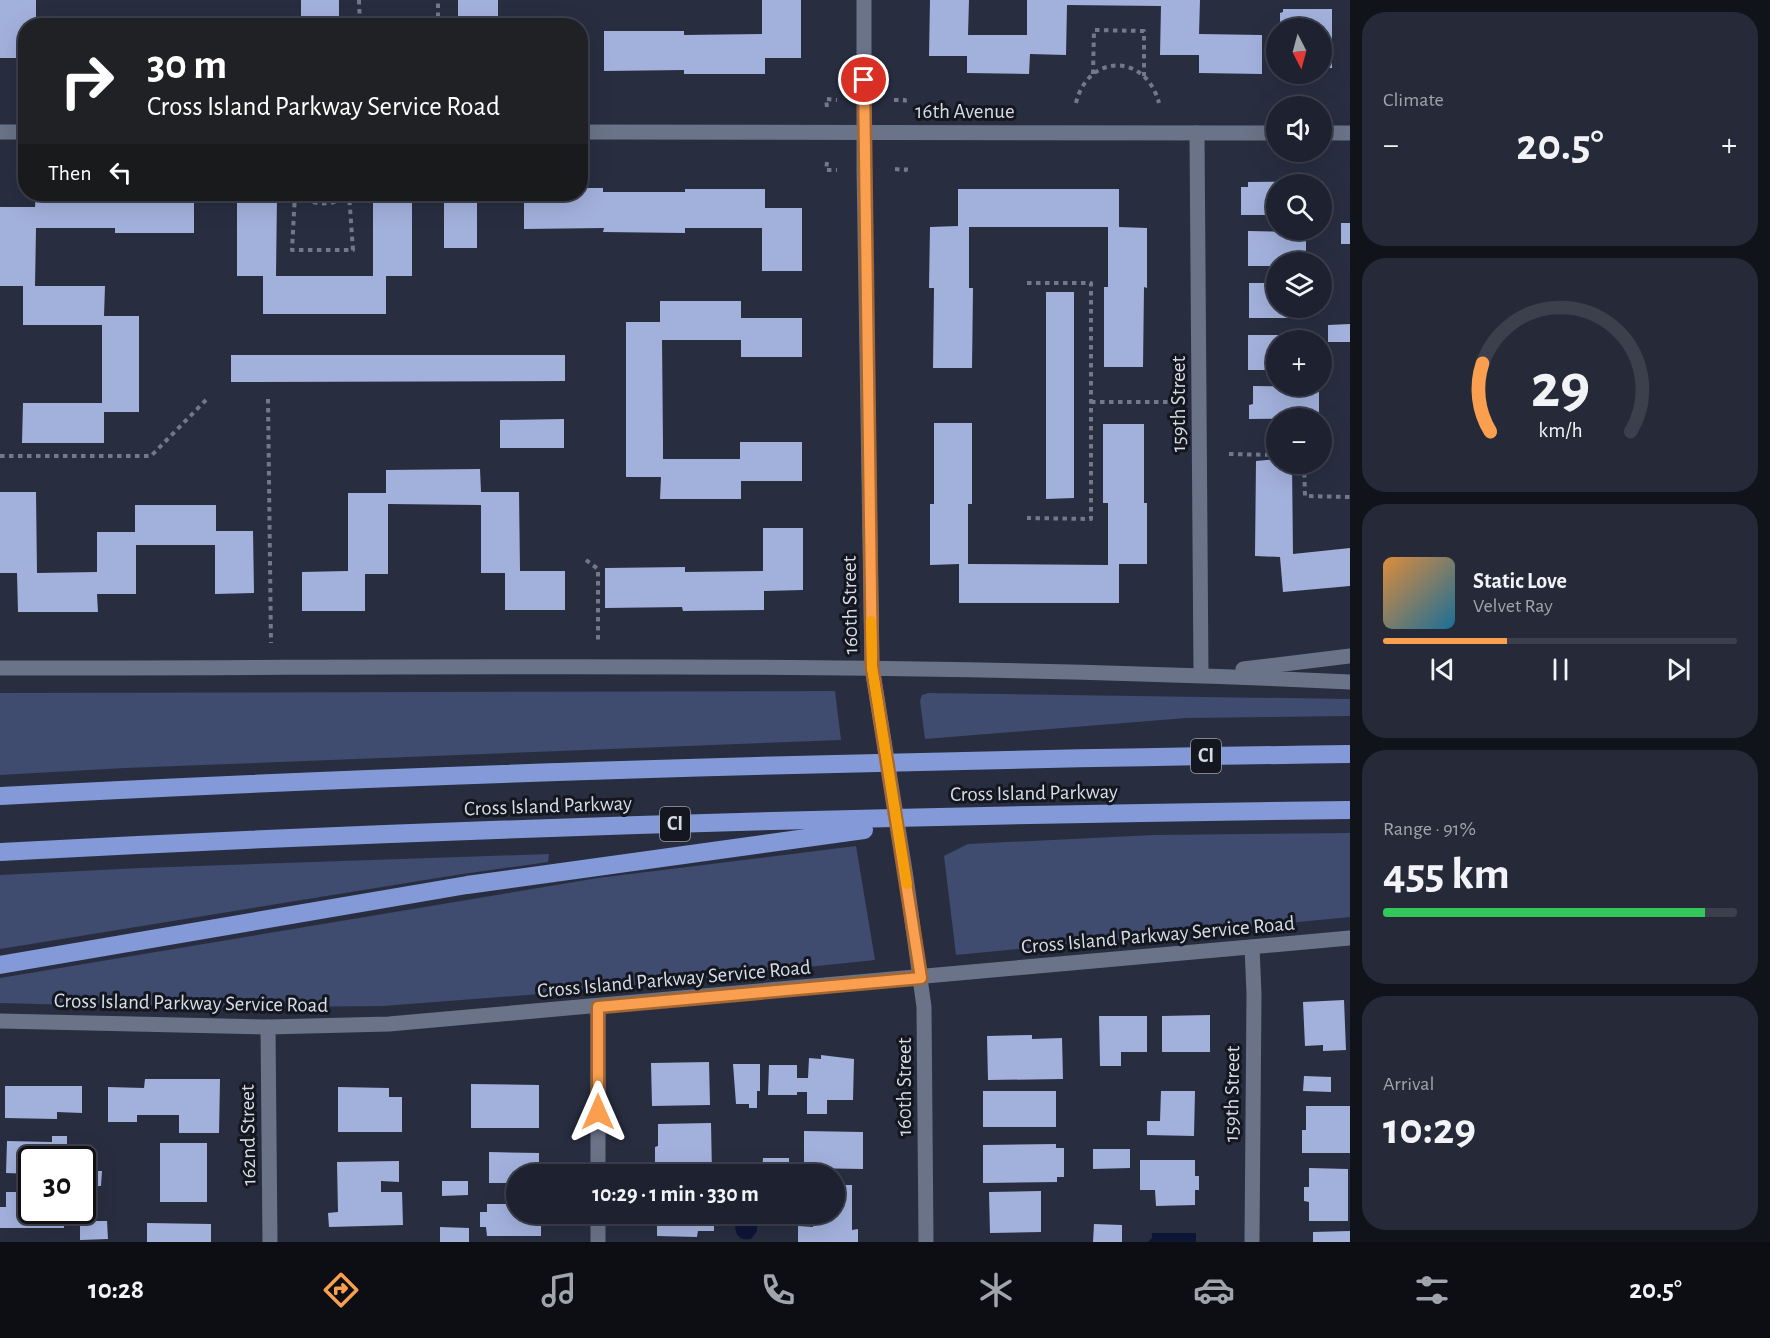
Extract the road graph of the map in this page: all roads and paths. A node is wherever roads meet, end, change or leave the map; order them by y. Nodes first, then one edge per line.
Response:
1 (359, 0) edge
2 (438, 0) edge
3 (864, 0) edge
4 (360, 18) edge
5 (438, 18) edge
6 (1093, 74) junction
7 (1144, 76) junction
8 (837, 100) dead end
9 (894, 100) dead end
10 (1159, 103) dead end
11 (1076, 104) dead end
12 (827, 107) dead end
13 (904, 107) dead end
14 (0, 132) edge
15 (18, 132) edge
16 (588, 132) edge
17 (864, 132) junction
18 (1197, 133) junction
19 (1266, 133) edge
20 (1332, 133) edge
21 (1350, 133) edge
22 (827, 162) dead end
23 (906, 163) dead end
24 (895, 169) dead end
25 (837, 170) dead end
26 (296, 201) edge
27 (309, 201) edge
28 (336, 201) edge
29 (350, 201) edge
30 (1027, 283) dead end
31 (207, 399) dead end
32 (268, 399) dead end
33 (1091, 402) junction
34 (1171, 402) dead end
35 (1229, 454) dead end
36 (1266, 455) edge
37 (0, 456) edge
38 (1304, 474) edge
39 (1350, 497) edge
40 (1027, 518) dead end
41 (586, 560) dead end
42 (598, 642) dead end
43 (271, 643) dead end
44 (1350, 656) edge
45 (872, 667) junction
46 (0, 668) edge
47 (1201, 675) junction
48 (1350, 682) edge
49 (1350, 754) edge
50 (0, 796) edge
51 (1350, 810) edge
52 (956, 817) junction
53 (0, 852) edge
54 (1350, 938) edge
55 (1252, 947) junction
56 (0, 965) edge
57 (921, 978) junction
58 (598, 1007) junction
59 (0, 1020) edge
60 (268, 1027) junction
61 (598, 1164) edge
62 (598, 1224) edge
63 (270, 1242) edge
64 (598, 1242) edge
65 (926, 1242) edge
66 (1252, 1242) edge

1 - 4 path
2 - 5 path
3 - 17 street, 160th Street
6 - 7 path
6 - 7 path
6 - 11 path
7 - 10 path
8 - 12 path
9 - 13 path
14 - 15 street
16 - 17 street, 16th Avenue
17 - 18 street, 16th Avenue
17 - 45 street, 160th Street
18 - 19 street, 16th Avenue
18 - 47 street, 159th Street
20 - 21 street
22 - 25 path
23 - 24 path
26 - 29 path
27 - 28 path
30 - 33 path
31 - 37 path
32 - 43 path
33 - 34 path
33 - 40 path
35 - 36 path
38 - 39 path
41 - 42 path
44 - 47 street
45 - 46 street
45 - 47 street
45 - 57 street, 160th Street
47 - 48 street
49 - 50 highway, Cross Island Parkway / CI
51 - 52 highway, Cross Island Parkway / CI
52 - 53 highway, Cross Island Parkway / CI
52 - 56 highway
54 - 55 street, Cross Island Parkway Service Road
55 - 57 street, Cross Island Parkway Service Road
55 - 66 street, 159th Street
57 - 58 street, Cross Island Parkway Service Road
57 - 65 street, 160th Street
58 - 60 street, Cross Island Parkway Service Road
58 - 61 street
59 - 60 street, Cross Island Parkway Service Road
60 - 63 street, 162nd Street
62 - 64 street

